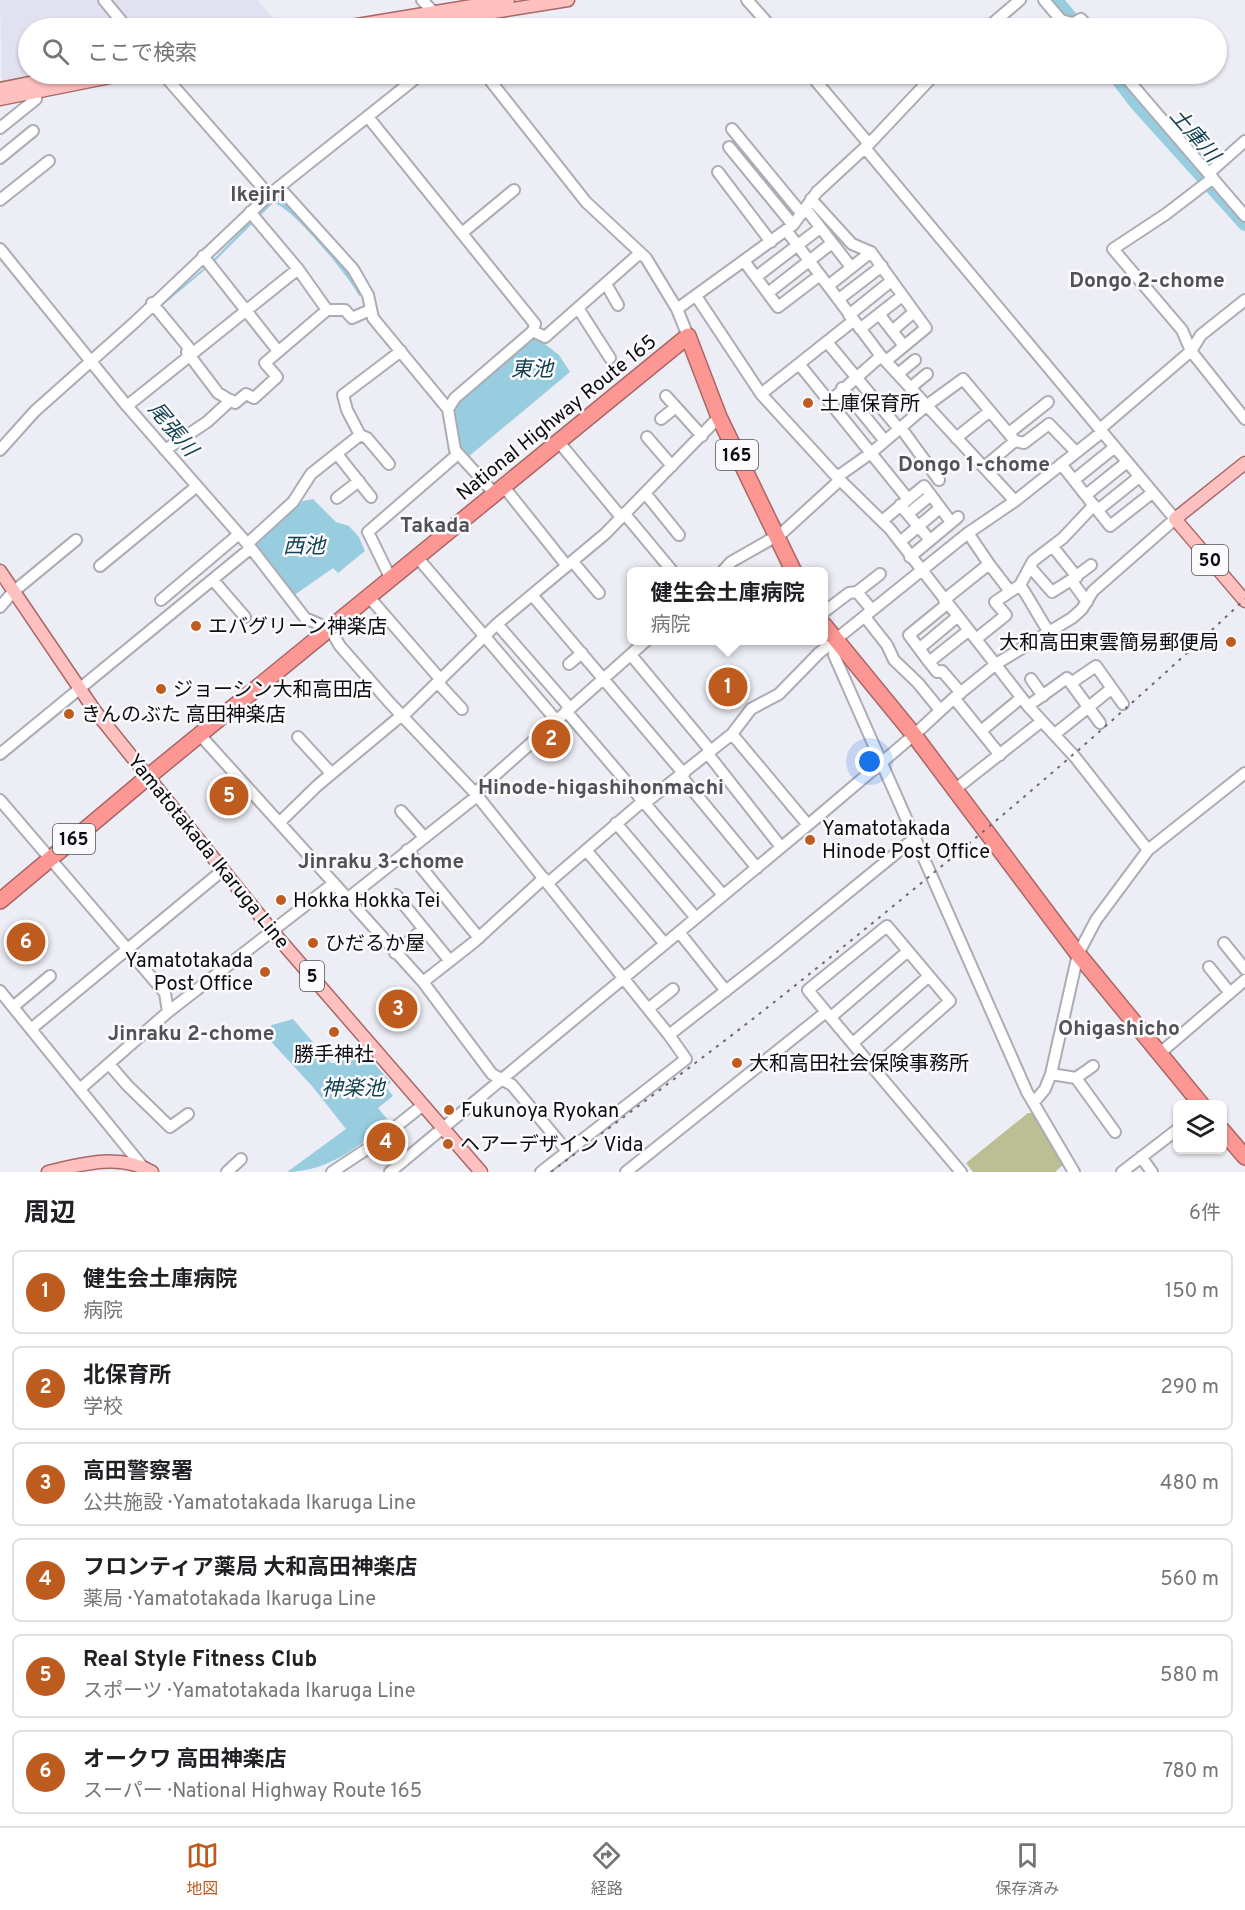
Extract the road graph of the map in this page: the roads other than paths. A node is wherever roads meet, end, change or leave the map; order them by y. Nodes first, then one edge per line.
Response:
1 (104, 0) edge
2 (422, 0) edge
3 (508, 0) edge
4 (568, 0) edge
5 (747, 0) edge
6 (1020, 0) edge
7 (1044, 0) edge
8 (119, 18) edge
9 (440, 18) edge
10 (452, 18) edge
11 (461, 18) edge
12 (762, 18) edge
13 (999, 18) edge
14 (1059, 18) edge
15 (25, 84) edge
16 (73, 84) edge
17 (172, 84) edge
18 (409, 84) edge
19 (493, 84) edge
20 (818, 84) edge
21 (926, 84) edge
22 (1130, 84) edge
23 (0, 89) edge
24 (36, 91) junction
25 (0, 99) edge
26 (368, 117) junction
27 (0, 128) edge
28 (732, 129) dead end
29 (33, 131) dead end
30 (1245, 141) edge
31 (867, 146) junction
32 (729, 147) dead end
33 (0, 158) edge
34 (48, 161) dead end
35 (718, 172) dead end
36 (1211, 176) junction
37 (279, 188) junction
38 (514, 190) dead end
39 (269, 195) junction
40 (0, 200) edge
41 (806, 207) junction
42 (1245, 216) edge
43 (254, 217) junction
44 (789, 227) junction
45 (820, 228) junction
46 (462, 233) junction
47 (771, 242) junction
48 (832, 243) junction
49 (798, 246) junction
50 (0, 249) edge
51 (871, 252) junction
52 (640, 254) junction
53 (809, 260) junction
54 (207, 261) junction
55 (744, 261) junction
56 (882, 266) junction
57 (851, 267) junction
58 (298, 268) junction
59 (820, 275) junction
60 (756, 278) junction
61 (890, 282) junction
62 (606, 284) junction
63 (828, 286) junction
64 (768, 293) junction
65 (696, 296) junction
66 (902, 296) junction
67 (838, 299) junction
68 (1245, 300) edge
69 (152, 303) junction
70 (618, 304) dead end
71 (578, 308) junction
72 (247, 309) junction
73 (677, 309) junction
74 (327, 310) junction
75 (370, 310) junction
76 (914, 312) junction
77 (879, 314) junction
78 (854, 322) junction
79 (533, 331) junction
80 (892, 331) junction
81 (688, 336) junction
82 (827, 342) junction
83 (904, 346) junction
84 (278, 351) junction
85 (401, 351) junction
86 (1191, 351) junction
87 (190, 356) junction
88 (610, 358) dead end
89 (884, 358) junction
90 (915, 360) dead end
91 (87, 363) junction
92 (799, 364) junction
93 (898, 374) junction
94 (927, 374) dead end
95 (856, 377) junction
96 (842, 388) junction
97 (910, 388) junction
98 (761, 394) junction
99 (666, 396) dead end
100 (231, 400) junction
101 (829, 402) junction
102 (1048, 402) dead end
103 (127, 406) junction
104 (926, 406) junction
105 (676, 407) junction
106 (448, 409) junction
107 (990, 411) junction
108 (719, 417) junction
109 (661, 419) dead end
110 (1245, 419) edge
111 (900, 428) junction
112 (1101, 430) junction
113 (360, 435) junction
114 (702, 436) junction
115 (647, 437) dead end
116 (1012, 437) junction
117 (956, 438) junction
118 (558, 441) junction
119 (885, 441) junction
120 (1115, 447) junction
121 (0, 450) edge
122 (165, 450) junction
123 (1076, 452) junction
124 (871, 453) junction
125 (337, 454) junction
126 (458, 454) junction
127 (1126, 462) junction
128 (1245, 463) edge
129 (388, 464) dead end
130 (1061, 464) junction
131 (672, 466) junction
132 (984, 467) junction
133 (1139, 477) junction
134 (838, 479) junction
135 (939, 480) dead end
136 (1074, 480) junction
137 (359, 481) junction
138 (195, 487) junction
139 (499, 490) junction
140 (645, 493) junction
141 (1152, 493) junction
142 (1086, 495) junction
143 (371, 497) dead end
144 (338, 498) dead end
145 (1015, 501) junction
146 (906, 506) junction
147 (940, 508) junction
148 (1096, 508) junction
149 (622, 515) junction
150 (1175, 519) junction
151 (882, 521) junction
152 (919, 526) junction
153 (968, 533) junction
154 (679, 535) dead end
155 (237, 536) junction
156 (777, 536) junction
157 (76, 540) dead end
158 (930, 540) junction
159 (900, 542) junction
160 (1053, 546) junction
161 (249, 548) junction
162 (417, 557) junction
163 (910, 557) junction
164 (570, 564) junction
165 (989, 564) junction
166 (1091, 565) dead end
167 (100, 566) dead end
168 (669, 567) edge
169 (726, 567) edge
170 (792, 567) edge
171 (1030, 567) junction
172 (0, 572) edge
173 (922, 572) junction
174 (880, 574) dead end
175 (391, 579) junction
176 (1074, 579) junction
177 (213, 580) junction
178 (1020, 585) junction
179 (1010, 591) junction
180 (14, 592) junction
181 (857, 592) junction
182 (599, 593) dead end
183 (532, 595) junction
184 (369, 597) junction
185 (161, 600) dead end
186 (1245, 601) edge
187 (945, 602) junction
188 (1087, 602) junction
189 (0, 607) edge
190 (828, 609) edge
191 (869, 614) junction
192 (245, 617) dead end
193 (957, 617) junction
194 (497, 624) junction
195 (330, 629) junction
196 (828, 630) edge
197 (1049, 632) junction
198 (972, 635) junction
199 (484, 637) junction
200 (836, 641) junction
201 (642, 645) edge
202 (920, 648) junction
203 (582, 652) junction
204 (631, 655) junction
205 (929, 662) junction
206 (569, 664) dead end
207 (996, 664) junction
208 (937, 672) junction
209 (605, 679) junction
210 (1030, 679) dead end
211 (440, 682) junction
212 (1071, 683) junction
213 (920, 686) junction
214 (1111, 688) junction
215 (78, 689) junction
216 (957, 695) junction
217 (1043, 696) junction
218 (1025, 702) junction
219 (1123, 704) dead end
220 (1087, 706) junction
221 (462, 709) dead end
222 (568, 710) junction
223 (940, 710) junction
224 (403, 716) junction
225 (556, 720) junction
226 (1042, 721) junction
227 (1100, 723) dead end
228 (981, 731) junction
229 (732, 734) junction
230 (1055, 734) junction
231 (200, 735) junction
232 (914, 735) junction
233 (298, 737) dead end
234 (709, 752) junction
235 (0, 754) edge
236 (1000, 755) junction
237 (882, 762) junction
238 (331, 773) junction
239 (1245, 773) edge
240 (683, 775) junction
241 (149, 776) junction
242 (953, 791) junction
243 (476, 795) junction
244 (0, 800) edge
245 (644, 802) junction
246 (401, 811) dead end
247 (280, 822) junction
248 (616, 823) junction
249 (808, 825) junction
250 (424, 837) junction
251 (916, 837) junction
252 (781, 847) junction
253 (406, 850) junction
254 (586, 850) junction
255 (1148, 850) junction
256 (51, 858) junction
257 (757, 868) junction
258 (223, 870) junction
259 (546, 880) junction
260 (334, 883) junction
261 (396, 895) dead end
262 (723, 895) junction
263 (347, 899) junction
264 (0, 901) edge
265 (696, 918) junction
266 (423, 929) junction
267 (273, 932) junction
268 (679, 933) junction
269 (479, 938) junction
270 (1224, 943) dead end
271 (665, 944) junction
272 (129, 947) junction
273 (908, 951) junction
274 (395, 952) junction
275 (1078, 954) junction
276 (450, 961) junction
277 (1209, 967) dead end
278 (1245, 969) edge
279 (50, 976) dead end
280 (929, 976) junction
281 (624, 978) junction
282 (1245, 980) edge
283 (423, 982) junction
284 (673, 989) dead end
285 (0, 991) edge
286 (726, 991) junction
287 (1230, 993) junction
288 (14, 1006) junction
289 (648, 1009) junction
290 (168, 1012) junction
291 (828, 1014) junction
292 (32, 1029) junction
293 (669, 1035) junction
294 (853, 1043) junction
295 (1159, 1054) junction
296 (110, 1064) junction
297 (1093, 1066) dead end
298 (874, 1068) junction
299 (1051, 1074) junction
300 (1076, 1078) junction
301 (504, 1079) junction
302 (81, 1088) junction
303 (1198, 1100) edge
304 (1034, 1102) junction
305 (423, 1105) junction
306 (188, 1114) dead end
307 (443, 1127) junction
308 (1115, 1132) dead end
309 (1173, 1133) edge
310 (1227, 1136) edge
311 (567, 1151) junction
312 (1141, 1157) junction
313 (1245, 1157) edge
314 (241, 1159) dead end
315 (147, 1169) edge
316 (955, 1170) edge
317 (48, 1172) edge
318 (227, 1172) edge
319 (332, 1172) edge
320 (390, 1172) edge
321 (481, 1172) edge
322 (541, 1172) edge
323 (626, 1172) edge
324 (1074, 1172) edge
325 (1122, 1172) edge
326 (1152, 1172) edge

1 - 8 street
2 - 9 street
3 - 10 main road
4 - 11 main road
5 - 12 street
6 - 13 street
7 - 14 street
15 - 23 main road
16 - 24 main road
17 - 39 street
18 - 26 street
19 - 52 street
20 - 31 street
21 - 31 street
22 - 36 street
24 - 25 main road
24 - 27 street
26 - 37 street
26 - 46 street
28 - 41 street
29 - 33 street
30 - 36 street
31 - 41 street
31 - 112 street
32 - 44 street
34 - 40 street
35 - 47 street
36 - 42 street
36 - 86 street
37 - 39 street
37 - 75 street
38 - 46 street
39 - 43 street
41 - 44 street
41 - 45 street
41 - 51 street
43 - 54 street
43 - 58 street
44 - 47 street
44 - 49 street
45 - 48 street
45 - 49 street
46 - 79 street
47 - 55 street
48 - 53 street
48 - 57 street
49 - 53 street
49 - 60 street
50 - 91 street
51 - 56 street
51 - 57 street
52 - 62 street
52 - 73 street
53 - 59 street
53 - 64 street
54 - 69 street
54 - 72 street
55 - 60 street
55 - 65 street
56 - 61 street
56 - 67 street
57 - 63 street
58 - 72 street
58 - 74 street
59 - 63 street
59 - 64 street
60 - 64 street
61 - 66 street
61 - 78 street
62 - 70 street
62 - 71 street
63 - 67 street
65 - 73 street
65 - 98 street
66 - 76 street
66 - 77 street
67 - 78 street
68 - 86 street
69 - 87 street
69 - 91 street
71 - 79 street
71 - 88 street
72 - 84 street
72 - 87 street
73 - 81 street
74 - 75 street
74 - 84 street
75 - 85 street
76 - 80 street
76 - 83 street
77 - 78 street
77 - 80 street
78 - 82 street
78 - 89 street
79 - 106 street
80 - 83 street
81 - 108 highway, 165
81 - 118 highway, National Highway Route 165 / 165
82 - 92 street
82 - 95 street
83 - 89 street
84 - 100 street
85 - 106 street
85 - 113 street
86 - 110 street
86 - 112 street
87 - 100 street
87 - 103 street
89 - 93 street
89 - 95 street
90 - 93 street
91 - 103 street
91 - 121 street
92 - 98 street
92 - 101 street
93 - 97 street
94 - 97 street
95 - 96 street
95 - 111 street
96 - 101 street
96 - 119 street
97 - 104 street
98 - 134 street
99 - 105 street
100 - 122 street
101 - 124 street
102 - 116 street
103 - 122 street
104 - 107 street
104 - 111 street
104 - 117 street
105 - 109 street
105 - 114 street
106 - 126 street
107 - 116 street
107 - 117 street
108 - 114 street
108 - 156 highway, 165
111 - 119 street
111 - 135 street
112 - 120 street
112 - 123 street
113 - 125 street
113 - 129 street
114 - 131 street
115 - 131 street
116 - 123 street
116 - 132 street
117 - 132 street
118 - 139 highway, National Highway Route 165 / 165
118 - 149 street
119 - 124 street
120 - 127 street
120 - 136 street
122 - 138 street
123 - 130 street
124 - 134 street
124 - 146 street
125 - 137 street
125 - 161 street
126 - 139 street
126 - 175 street
127 - 133 street
127 - 142 street
128 - 150 main road
130 - 136 street
130 - 145 street
131 - 140 street
132 - 145 street
133 - 141 street
133 - 148 street
134 - 151 street
134 - 156 street
136 - 142 street
137 - 143 street
137 - 144 street
138 - 155 street
138 - 167 street
139 - 162 highway, National Highway Route 165 / 165
139 - 164 street
140 - 149 street
140 - 154 street
141 - 148 street
141 - 150 street
142 - 148 street
145 - 153 street
146 - 147 street
146 - 151 street
146 - 152 street
147 - 152 street
147 - 158 street
148 - 160 street
149 - 164 street
149 - 168 street
150 - 186 main road, 50
150 - 188 street
151 - 159 street
152 - 158 street
152 - 159 street
153 - 165 street
153 - 173 street
155 - 161 street
155 - 185 street
156 - 169 street
156 - 170 highway, 165
157 - 180 street
158 - 163 street
159 - 163 street
160 - 171 street
160 - 176 street
161 - 177 street
161 - 195 street
162 - 175 highway, National Highway Route 165 / 165
162 - 199 street
163 - 173 street
164 - 182 street
164 - 183 street
165 - 179 street
165 - 187 street
166 - 176 street
171 - 176 street
171 - 178 street
172 - 180 main road, Yamatotakada Ikaruga Line / 5
173 - 187 street
173 - 191 street
174 - 181 street
175 - 184 highway, National Highway Route 165 / 165
176 - 188 street
177 - 192 street
177 - 215 street
178 - 179 street
178 - 197 street
179 - 198 street
180 - 189 street
180 - 215 main road, Yamatotakada Ikaruga Line / 5
181 - 190 street
181 - 191 street
183 - 194 street
183 - 203 street
184 - 195 highway, National Highway Route 165 / 165
184 - 211 street
187 - 193 street
187 - 202 street
188 - 197 street
191 - 200 street
191 - 213 street
193 - 198 street
193 - 202 street
194 - 199 street
194 - 222 street
195 - 224 street
195 - 231 highway, National Highway Route 165 / 165
196 - 200 highway
197 - 207 street
198 - 205 street
198 - 207 street
199 - 211 street
199 - 225 street
200 - 229 street
200 - 232 highway
200 - 237 street
201 - 204 street
202 - 205 street
203 - 206 street
203 - 209 street
204 - 209 street
204 - 234 street
205 - 208 street
207 - 216 street
207 - 218 street
208 - 213 street
208 - 216 street
209 - 222 street
209 - 240 street
210 - 217 street
211 - 221 street
211 - 224 street
212 - 214 street
212 - 217 street
212 - 220 street
213 - 223 street
214 - 219 street
214 - 220 street
215 - 235 street
215 - 241 main road, Yamatotakada Ikaruga Line / 5
216 - 223 street
216 - 228 street
217 - 218 street
218 - 226 street
218 - 228 street
220 - 227 street
220 - 230 street
222 - 225 street
222 - 245 street
223 - 232 street
224 - 238 street
224 - 243 street
225 - 243 street
226 - 230 street
226 - 236 street
228 - 236 street
229 - 234 street
229 - 249 street
230 - 255 street
231 - 241 highway, National Highway Route 165 / 165
231 - 247 street
232 - 237 street
232 - 242 highway
233 - 238 street
234 - 240 street
234 - 252 street
236 - 242 street
237 - 249 street
237 - 251 street
238 - 247 street
239 - 255 street
240 - 245 street
240 - 257 street
241 - 256 highway, National Highway Route 165 / 165
241 - 258 main road, Yamatotakada Ikaruga Line / 5
242 - 275 highway
243 - 250 street
243 - 259 street
244 - 256 street
245 - 248 street
245 - 262 street
246 - 250 street
247 - 260 street
248 - 254 street
248 - 265 street
249 - 252 street
250 - 253 street
251 - 286 street
251 - 304 street
252 - 257 street
253 - 263 street
253 - 269 street
254 - 259 street
254 - 271 street
255 - 275 street
256 - 264 highway, National Highway Route 165 / 165
256 - 272 street
257 - 262 street
258 - 267 main road, Yamatotakada Ikaruga Line / 5
258 - 272 street
259 - 269 street
259 - 281 street
260 - 263 street
260 - 267 street
261 - 266 street
262 - 265 street
263 - 274 street
265 - 268 street
266 - 274 street
266 - 276 street
267 - 290 street
267 - 305 main road, Yamatotakada Ikaruga Line / 5
268 - 271 street
268 - 286 street
269 - 276 street
270 - 278 street
271 - 281 street
272 - 290 street
272 - 292 street
273 - 280 street
273 - 291 street
273 - 291 street
274 - 283 street
275 - 295 highway
275 - 299 street
276 - 283 street
277 - 287 street
279 - 288 street
280 - 294 street
280 - 298 street
281 - 289 street
281 - 301 street
282 - 287 street
283 - 301 street
284 - 289 street
285 - 288 street
286 - 293 street
287 - 295 street
288 - 292 street
289 - 293 street
290 - 296 street
291 - 294 street
291 - 323 street
292 - 302 street
293 - 311 street
294 - 298 street
295 - 303 highway
296 - 302 street
296 - 306 street
297 - 300 street
298 - 316 street
299 - 300 street
299 - 304 street
300 - 308 street
301 - 307 street
301 - 311 street
302 - 315 street
304 - 324 street
305 - 307 main road, Yamatotakada Ikaruga Line / 5
305 - 319 street
307 - 320 street
307 - 321 main road, Yamatotakada Ikaruga Line / 5
309 - 312 street
310 - 313 highway
311 - 322 street
312 - 325 street
312 - 326 street
314 - 318 street
315 - 317 main road

